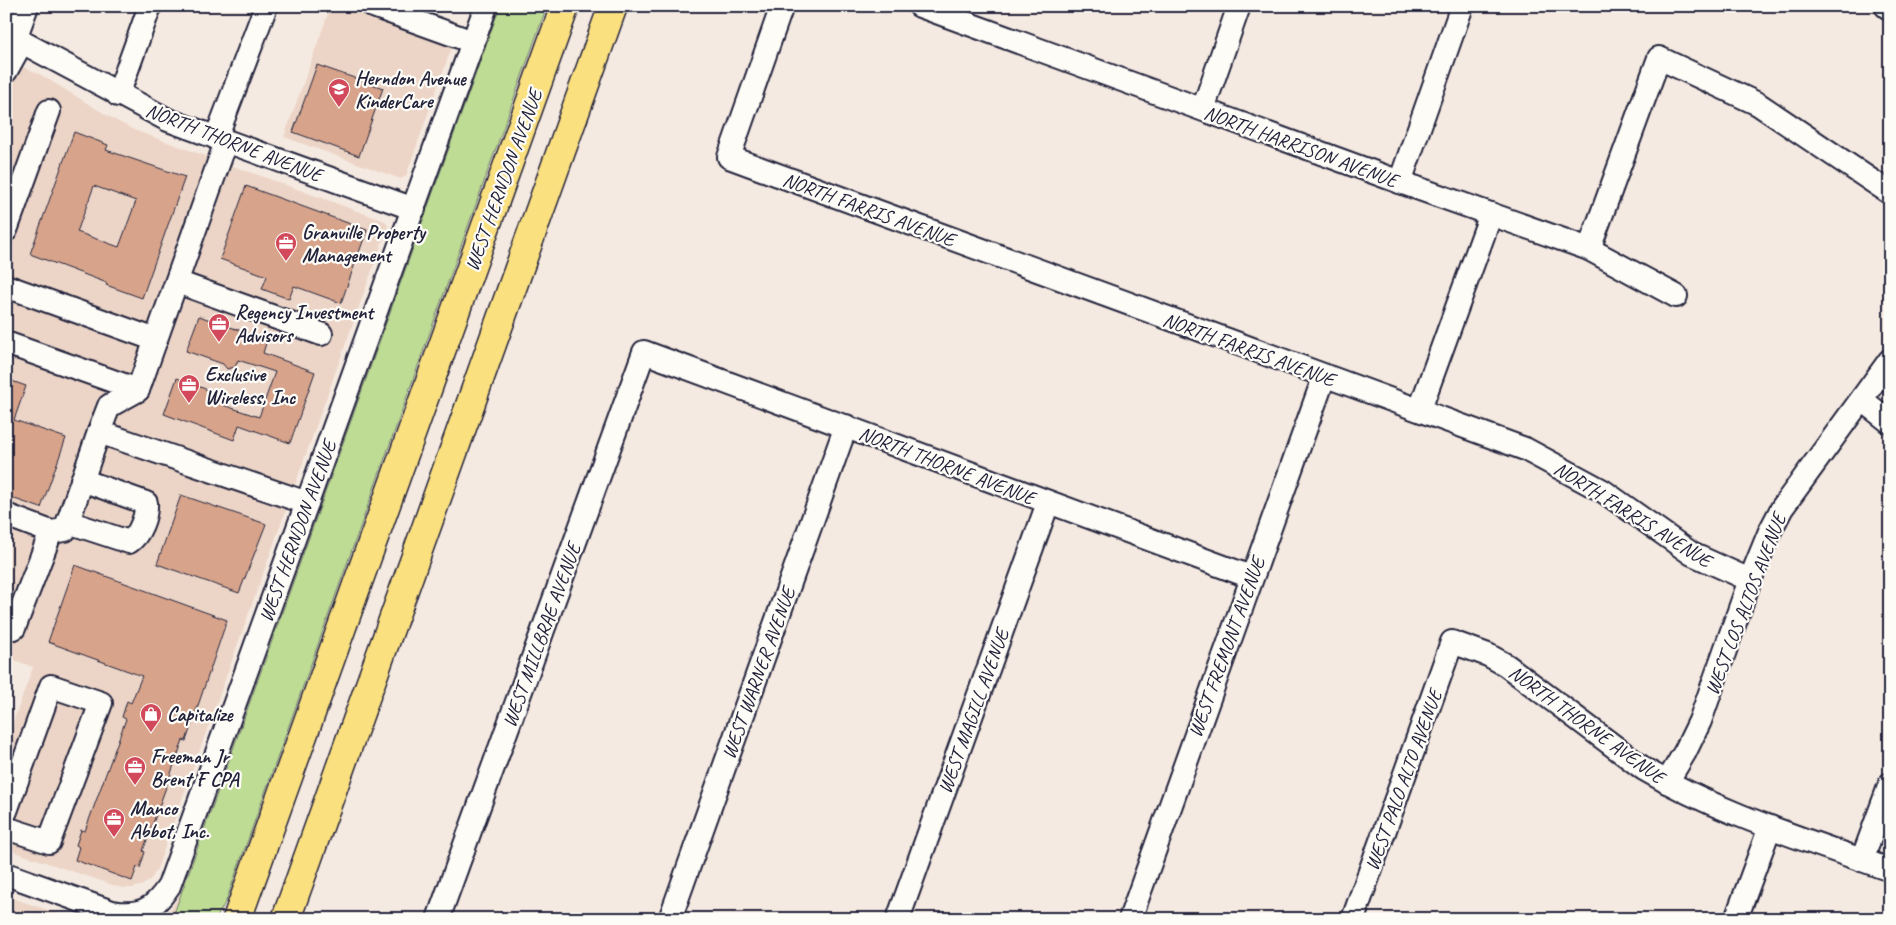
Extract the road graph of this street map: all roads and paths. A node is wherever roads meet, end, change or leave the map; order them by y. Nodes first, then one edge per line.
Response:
1 (27, 6) edge
2 (150, 6) edge
3 (266, 6) edge
4 (372, 6) edge
5 (486, 6) edge
6 (565, 6) edge
7 (613, 6) edge
8 (782, 6) edge
9 (920, 6) edge
10 (1239, 6) edge
11 (1462, 6) edge
12 (1886, 6) edge
13 (1890, 9) edge
14 (14, 39) edge
15 (474, 42) junction
16 (6, 72) edge
17 (118, 95) junction
18 (1203, 109) junction
19 (48, 111) dead end
20 (221, 140) junction
21 (1400, 182) junction
22 (1890, 193) edge
23 (414, 209) junction
24 (1491, 214) junction
25 (6, 230) edge
26 (1589, 249) junction
27 (177, 282) junction
28 (6, 286) edge
29 (1676, 296) dead end
30 (322, 334) dead end
31 (156, 340) junction
32 (6, 343) edge
33 (644, 352) joint
34 (1890, 360) edge
35 (1324, 377) junction
36 (138, 390) junction
37 (1862, 400) junction
38 (1420, 409) junction
39 (1890, 422) edge
40 (846, 426) junction
41 (100, 432) junction
42 (82, 480) junction
43 (1048, 502) junction
44 (307, 503) junction
45 (6, 515) edge
46 (60, 527) junction
47 (1251, 578) junction
48 (1750, 580) junction
49 (6, 625) edge
50 (1452, 642) joint
51 (1667, 782) junction
52 (1890, 784) edge
53 (1770, 827) junction
54 (7, 828) edge
55 (1862, 860) junction
56 (1890, 870) edge
57 (6, 874) edge
58 (237, 919) edge
59 (286, 919) edge
60 (438, 919) edge
61 (670, 919) edge
62 (898, 919) edge
63 (1130, 919) edge
64 (1353, 919) edge
65 (1736, 919) edge

1 - 14 street
2 - 17 street
3 - 20 street
4 - 15 street
5 - 15 street, WEST HERNDON AVENUE
6 - 58 main road, WEST HERNDON AVENUE
7 - 59 main road
8 - 35 street, NORTH FARRIS AVENUE
9 - 18 street, NORTH HARRISON AVENUE
10 - 18 street
11 - 21 street
12 - 13 street
14 - 16 street
14 - 17 street, NORTH THORNE AVENUE
15 - 23 street, WEST HERNDON AVENUE
17 - 20 street, NORTH THORNE AVENUE
18 - 21 street, NORTH HARRISON AVENUE
19 - 25 street
20 - 23 street, NORTH THORNE AVENUE
20 - 27 street
21 - 24 street, NORTH HARRISON AVENUE
22 - 26 street
23 - 44 street, WEST HERNDON AVENUE
24 - 26 street, NORTH HARRISON AVENUE
24 - 38 street
26 - 29 street, NORTH HARRISON AVENUE
27 - 30 street
27 - 31 street
28 - 31 street
31 - 36 street
32 - 36 street
33 - 40 street, NORTH THORNE AVENUE
33 - 60 street, WEST MILLBRAE AVENUE
34 - 37 street, WEST LOS ALTOS AVENUE
35 - 38 street, NORTH FARRIS AVENUE
35 - 47 street, WEST FREMONT AVENUE
36 - 41 street
37 - 39 street
37 - 48 street, WEST LOS ALTOS AVENUE
38 - 48 street, NORTH FARRIS AVENUE
40 - 43 street, NORTH THORNE AVENUE
40 - 61 street, WEST WARNER AVENUE
41 - 42 street
41 - 44 street
42 - 46 street
42 - 46 street
43 - 47 street, NORTH THORNE AVENUE
43 - 62 street, WEST MAGILL AVENUE
44 - 57 street, WEST HERNDON AVENUE
45 - 46 street
46 - 49 street
47 - 63 street, WEST FREMONT AVENUE
48 - 51 street, WEST LOS ALTOS AVENUE
50 - 51 street, NORTH THORNE AVENUE
50 - 64 street, WEST PALO ALTO AVENUE
51 - 53 street, NORTH THORNE AVENUE
52 - 55 street
53 - 55 street, NORTH THORNE AVENUE
53 - 65 street
54 - 54 street
55 - 56 street, NORTH THORNE AVENUE

